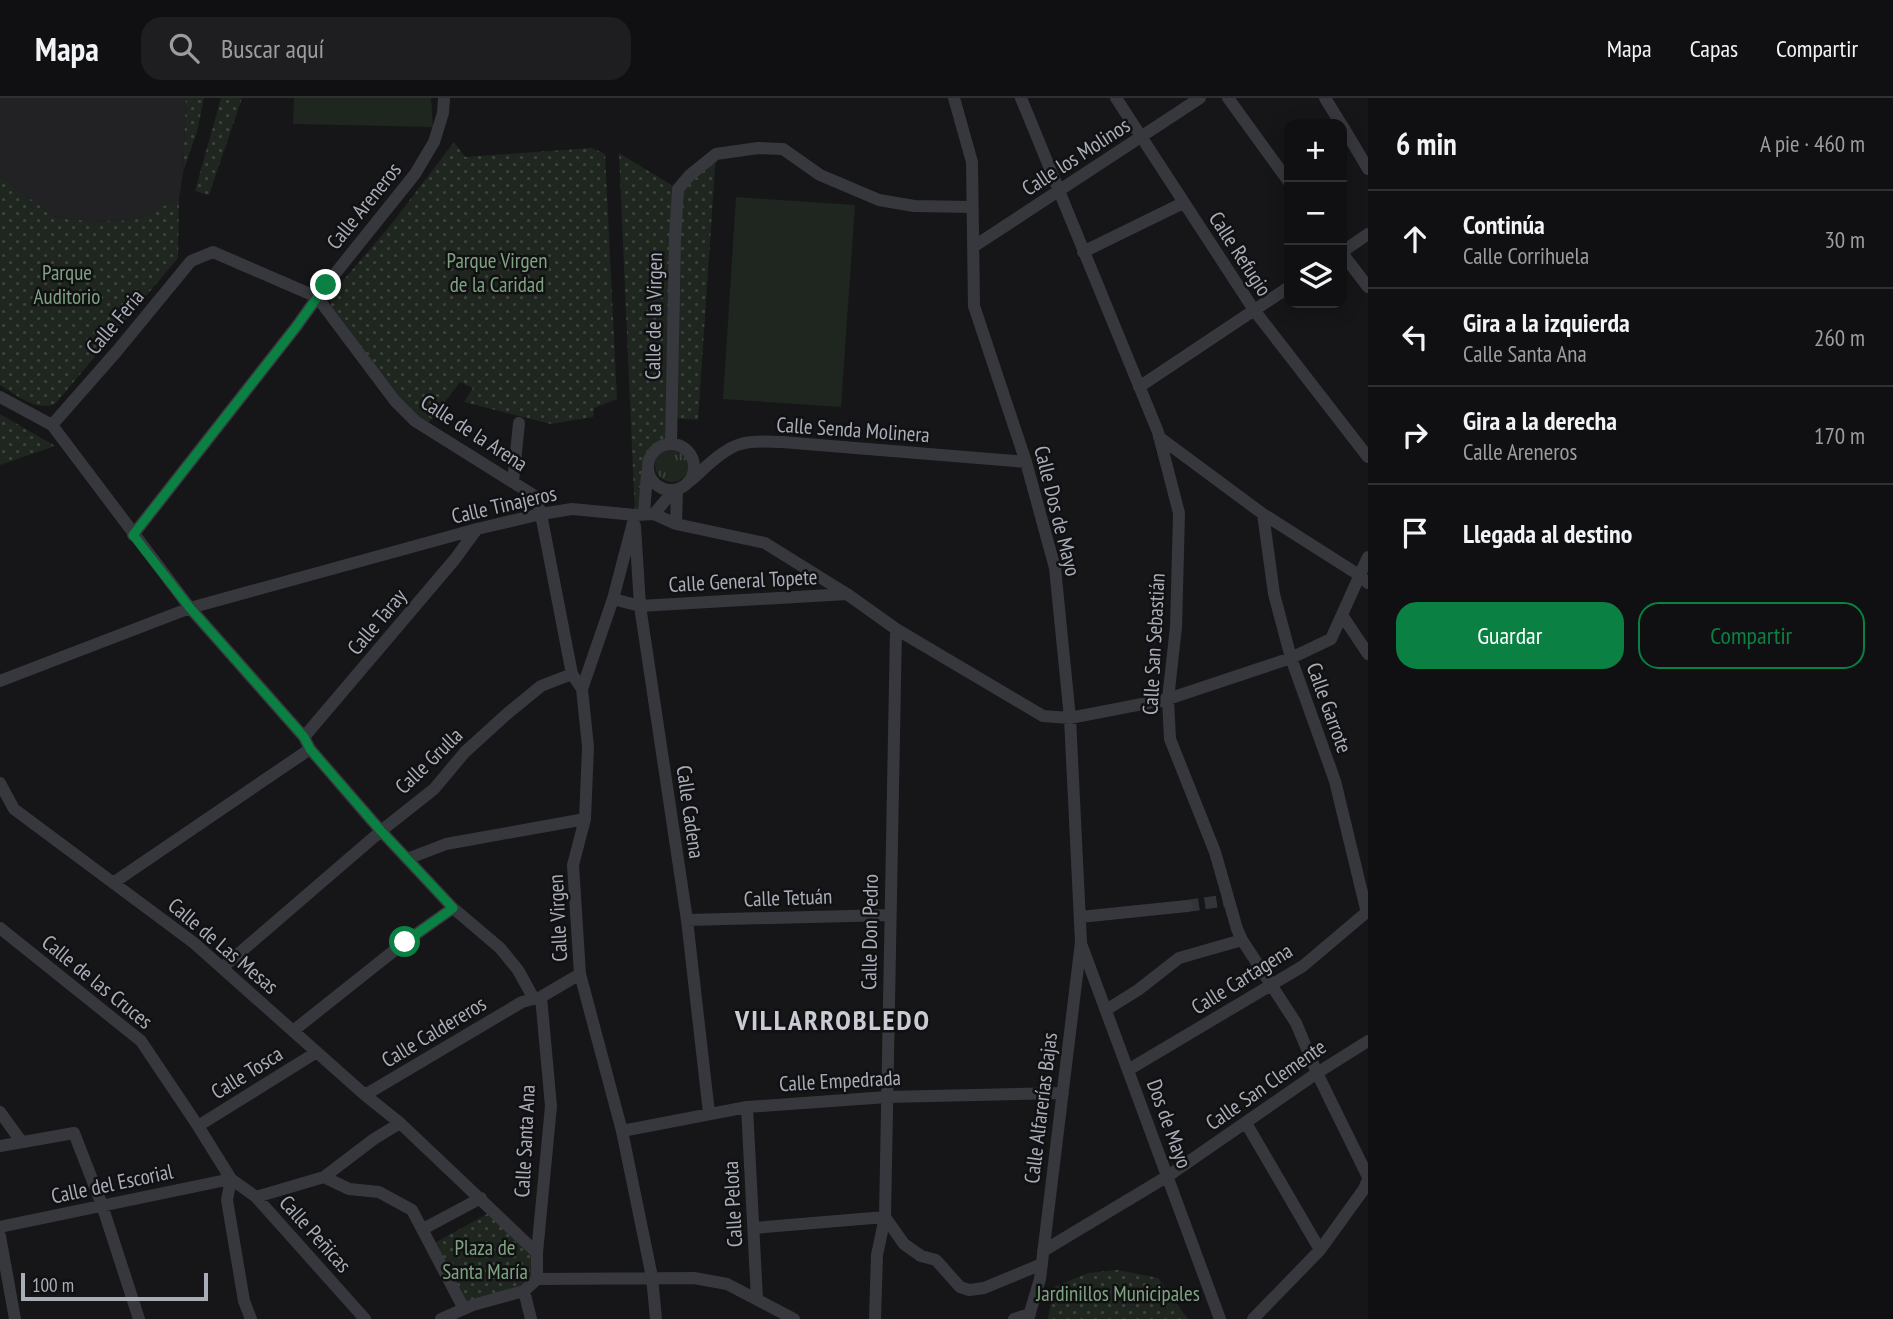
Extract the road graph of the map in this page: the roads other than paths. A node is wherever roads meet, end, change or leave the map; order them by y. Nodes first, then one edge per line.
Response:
1 (444, 98) edge
2 (954, 98) edge
3 (1021, 98) edge
4 (1116, 98) edge
5 (1200, 98) edge
6 (1228, 98) edge
7 (1325, 98) edge
8 (1337, 119) edge
9 (1347, 135) edge
10 (1141, 137) junction
11 (1368, 169) edge
12 (1284, 175) edge
13 (1058, 192) junction
14 (1183, 202) junction
15 (972, 207) junction
16 (1368, 234) edge
17 (973, 247) junction
18 (1347, 249) edge
19 (213, 252) joint
20 (1083, 252) junction
21 (1347, 260) edge
22 (1368, 287) edge
23 (1284, 290) edge
24 (317, 297) junction
25 (1254, 310) junction
26 (1139, 387) junction
27 (0, 397) edge
28 (519, 423) dead end
29 (52, 425) junction
30 (1159, 437) junction
31 (671, 444) junction
32 (1368, 457) edge
33 (1026, 463) junction
34 (648, 470) junction
35 (690, 481) junction
36 (513, 482) junction
37 (676, 490) junction
38 (541, 514) junction
39 (1263, 514) junction
40 (644, 515) junction
41 (676, 524) junction
42 (477, 529) junction
43 (133, 535) junction
44 (1368, 557) edge
45 (1364, 579) edge
46 (847, 594) junction
47 (613, 599) junction
48 (640, 606) junction
49 (190, 608) junction
50 (1342, 615) junction
51 (896, 629) junction
52 (1368, 654) edge
53 (1291, 658) junction
54 (572, 674) junction
55 (1, 677) edge
56 (582, 689) junction
57 (1168, 699) junction
58 (1070, 718) junction
59 (307, 743) junction
60 (0, 783) edge
61 (7, 809) edge
62 (585, 819) junction
63 (381, 831) junction
64 (407, 859) junction
65 (113, 883) junction
66 (1187, 905) tunnel mouth
67 (453, 908) junction
68 (1367, 912) edge
69 (889, 915) junction
70 (1080, 917) junction
71 (687, 920) junction
72 (0, 928) edge
73 (1242, 940) junction
74 (1081, 942) junction
75 (222, 968) junction
76 (580, 974) junction
77 (1272, 985) junction
78 (533, 999) junction
79 (1106, 1010) junction
80 (293, 1031) junction
81 (1368, 1041) edge
82 (317, 1052) junction
83 (1128, 1070) junction
84 (1317, 1073) junction
85 (1063, 1093) junction
86 (365, 1095) junction
87 (887, 1097) junction
88 (747, 1107) junction
89 (0, 1112) edge
90 (709, 1113) junction
91 (400, 1123) junction
92 (1246, 1123) junction
93 (198, 1126) junction
94 (622, 1131) junction
95 (21, 1141) junction
96 (0, 1146) edge
97 (1168, 1176) junction
98 (324, 1177) junction
99 (231, 1179) junction
100 (1367, 1185) edge
101 (256, 1198) junction
102 (481, 1198) junction
103 (102, 1205) junction
104 (885, 1217) junction
105 (0, 1227) edge
106 (754, 1228) junction
107 (423, 1229) junction
108 (0, 1236) edge
109 (1320, 1250) junction
110 (537, 1253) junction
111 (1043, 1257) junction
112 (652, 1277) junction
113 (537, 1279) junction
114 (524, 1291) junction
115 (757, 1299) junction
116 (464, 1309) junction
117 (1029, 1317) edge
118 (15, 1319) edge
119 (139, 1319) edge
120 (251, 1319) edge
121 (366, 1319) edge
122 (441, 1319) edge
123 (531, 1319) edge
124 (656, 1319) edge
125 (794, 1319) edge
126 (875, 1319) edge
127 (1014, 1319) edge
128 (1220, 1319) edge
129 (1253, 1319) edge

1 - 24 street, Calle Areneros
2 - 15 street, Calle Dos de Mayo
3 - 13 street, Calle San Sebastián
4 - 10 street, Calle Refugio
5 - 10 street, Calle los Molinos
6 - 12 street
7 - 8 street
9 - 11 street
10 - 13 street, Calle los Molinos
10 - 14 street, Calle Refugio
13 - 17 street, Calle los Molinos
13 - 20 street, Calle San Sebastián
14 - 20 street
14 - 25 street, Calle Refugio
15 - 17 street, Calle Dos de Mayo
15 - 31 street, Calle de la Virgen
16 - 18 street
17 - 33 street, Calle Dos de Mayo
19 - 24 street, Calle de la Arena
19 - 29 street, Calle Feria
20 - 26 street, Calle San Sebastián
21 - 22 street
23 - 25 street
24 - 36 street, Calle de la Arena
24 - 43 street, Calle Areneros
25 - 26 street
25 - 32 street, Calle Refugio
26 - 30 street, Calle San Sebastián
27 - 29 street, Calle Santa Ana
28 - 36 street
29 - 43 street, Calle Santa Ana
30 - 39 street
30 - 57 street, Calle San Sebastián
31 - 34 street
31 - 35 street
33 - 35 street, Calle Senda Molinera
33 - 58 street, Calle Dos de Mayo
34 - 37 street
34 - 40 street
35 - 37 street
36 - 38 street, Calle de la Arena
37 - 40 street
37 - 41 street
38 - 40 street, Calle Tinajeros
38 - 42 street, Calle Tinajeros
38 - 54 street, Calle de la Arena
39 - 45 street
39 - 53 street, Calle Garrote
40 - 41 street, Calle Tinajeros
40 - 47 street, Calle Virgen
40 - 48 street, Calle Cadena
41 - 46 street, Calle Tinajeros
42 - 49 street, Calle Tinajeros
42 - 59 street, Calle Taray
43 - 49 street, Calle Santa Ana
44 - 45 street
45 - 50 street
46 - 48 street, Calle General Topete
46 - 51 street, Calle Tinajeros
47 - 48 street, Calle General Topete
47 - 56 street, Calle Virgen
48 - 71 street, Calle Cadena
49 - 55 street, Calle Tinajeros
49 - 59 street, Calle Santa Ana
50 - 52 street
50 - 53 street
51 - 58 street, Calle Tinajeros
51 - 69 street, Calle Don Pedro
53 - 57 street
53 - 68 street, Calle Garrote
54 - 56 street, Calle de la Arena
54 - 63 street, Calle Grulla
56 - 62 street, Calle Virgen
57 - 58 street
57 - 73 street, Calle San Sebastián
58 - 70 street, Calle Dos de Mayo
59 - 63 street, Calle Santa Ana
59 - 65 street, Calle Taray
60 - 61 street, Calle de Las Mesas
61 - 65 street, Calle de Las Mesas
62 - 64 street
62 - 76 street, Calle Virgen
63 - 64 street, Calle Santa Ana
63 - 75 street, Calle Grulla
64 - 67 street, Calle Santa Ana
65 - 75 street, Calle de Las Mesas
66 - 70 street
67 - 78 street, Calle Santa Ana
67 - 80 street
68 - 77 street, Calle Cartagena
69 - 71 street, Calle Tetuán
69 - 87 street, Calle Don Pedro
70 - 74 street, Calle Dos de Mayo
71 - 90 street, Calle Cadena
72 - 93 street, Calle de las Cruces
73 - 77 street, Calle San Sebastián
73 - 79 street
74 - 79 street, Dos de Mayo
74 - 85 street, Calle Alfarerías Bajas
75 - 80 street, Calle de Las Mesas
76 - 78 street, Calle Caldereros
76 - 94 street, Calle Virgen
77 - 83 street, Calle Cartagena
77 - 84 street, Calle San Sebastián
78 - 86 street, Calle Caldereros
78 - 110 street, Calle Santa Ana
79 - 83 street, Dos de Mayo
80 - 82 street, Calle de Las Mesas
81 - 84 street, Calle San Clemente
82 - 86 street, Calle de Las Mesas
82 - 93 street, Calle Tosca
83 - 97 street, Dos de Mayo
84 - 92 street, Calle San Clemente
84 - 100 street, Calle San Sebastián
85 - 87 street, Calle Empedrada
85 - 111 street, Calle Alfarerías Bajas
86 - 91 street, Calle de Las Mesas
87 - 88 street, Calle Empedrada
87 - 104 street, Calle Don Pedro
88 - 90 street, Calle Empedrada
88 - 106 street, Calle Pelota
89 - 95 street
90 - 94 street, Calle Empedrada
91 - 98 street
91 - 102 street
92 - 97 street, Calle San Clemente
92 - 109 street
93 - 99 street, Calle de las Cruces
94 - 112 street, Calle Virgen
95 - 96 street
95 - 103 street
97 - 111 street, Calle San Clemente
97 - 128 street, Dos de Mayo
98 - 101 street
98 - 107 street
99 - 101 street, Calle Peñicas
99 - 103 street, Calle del Escorial
99 - 120 street
100 - 109 street
101 - 121 street, Calle Peñicas
102 - 107 street
102 - 110 street
103 - 105 street, Calle del Escorial
103 - 119 street
104 - 106 street
104 - 111 street, Calle San Clemente
104 - 126 street, Calle Don Pedro
106 - 115 street, Calle Pelota
107 - 116 street
108 - 118 street
109 - 129 street
110 - 113 street, Calle Santa Ana
111 - 117 street, Calle Alfarerías Bajas
112 - 113 street
112 - 115 street
112 - 124 street, Calle Virgen
113 - 114 street
114 - 116 street
114 - 123 street
115 - 125 street
116 - 122 street
117 - 127 street

